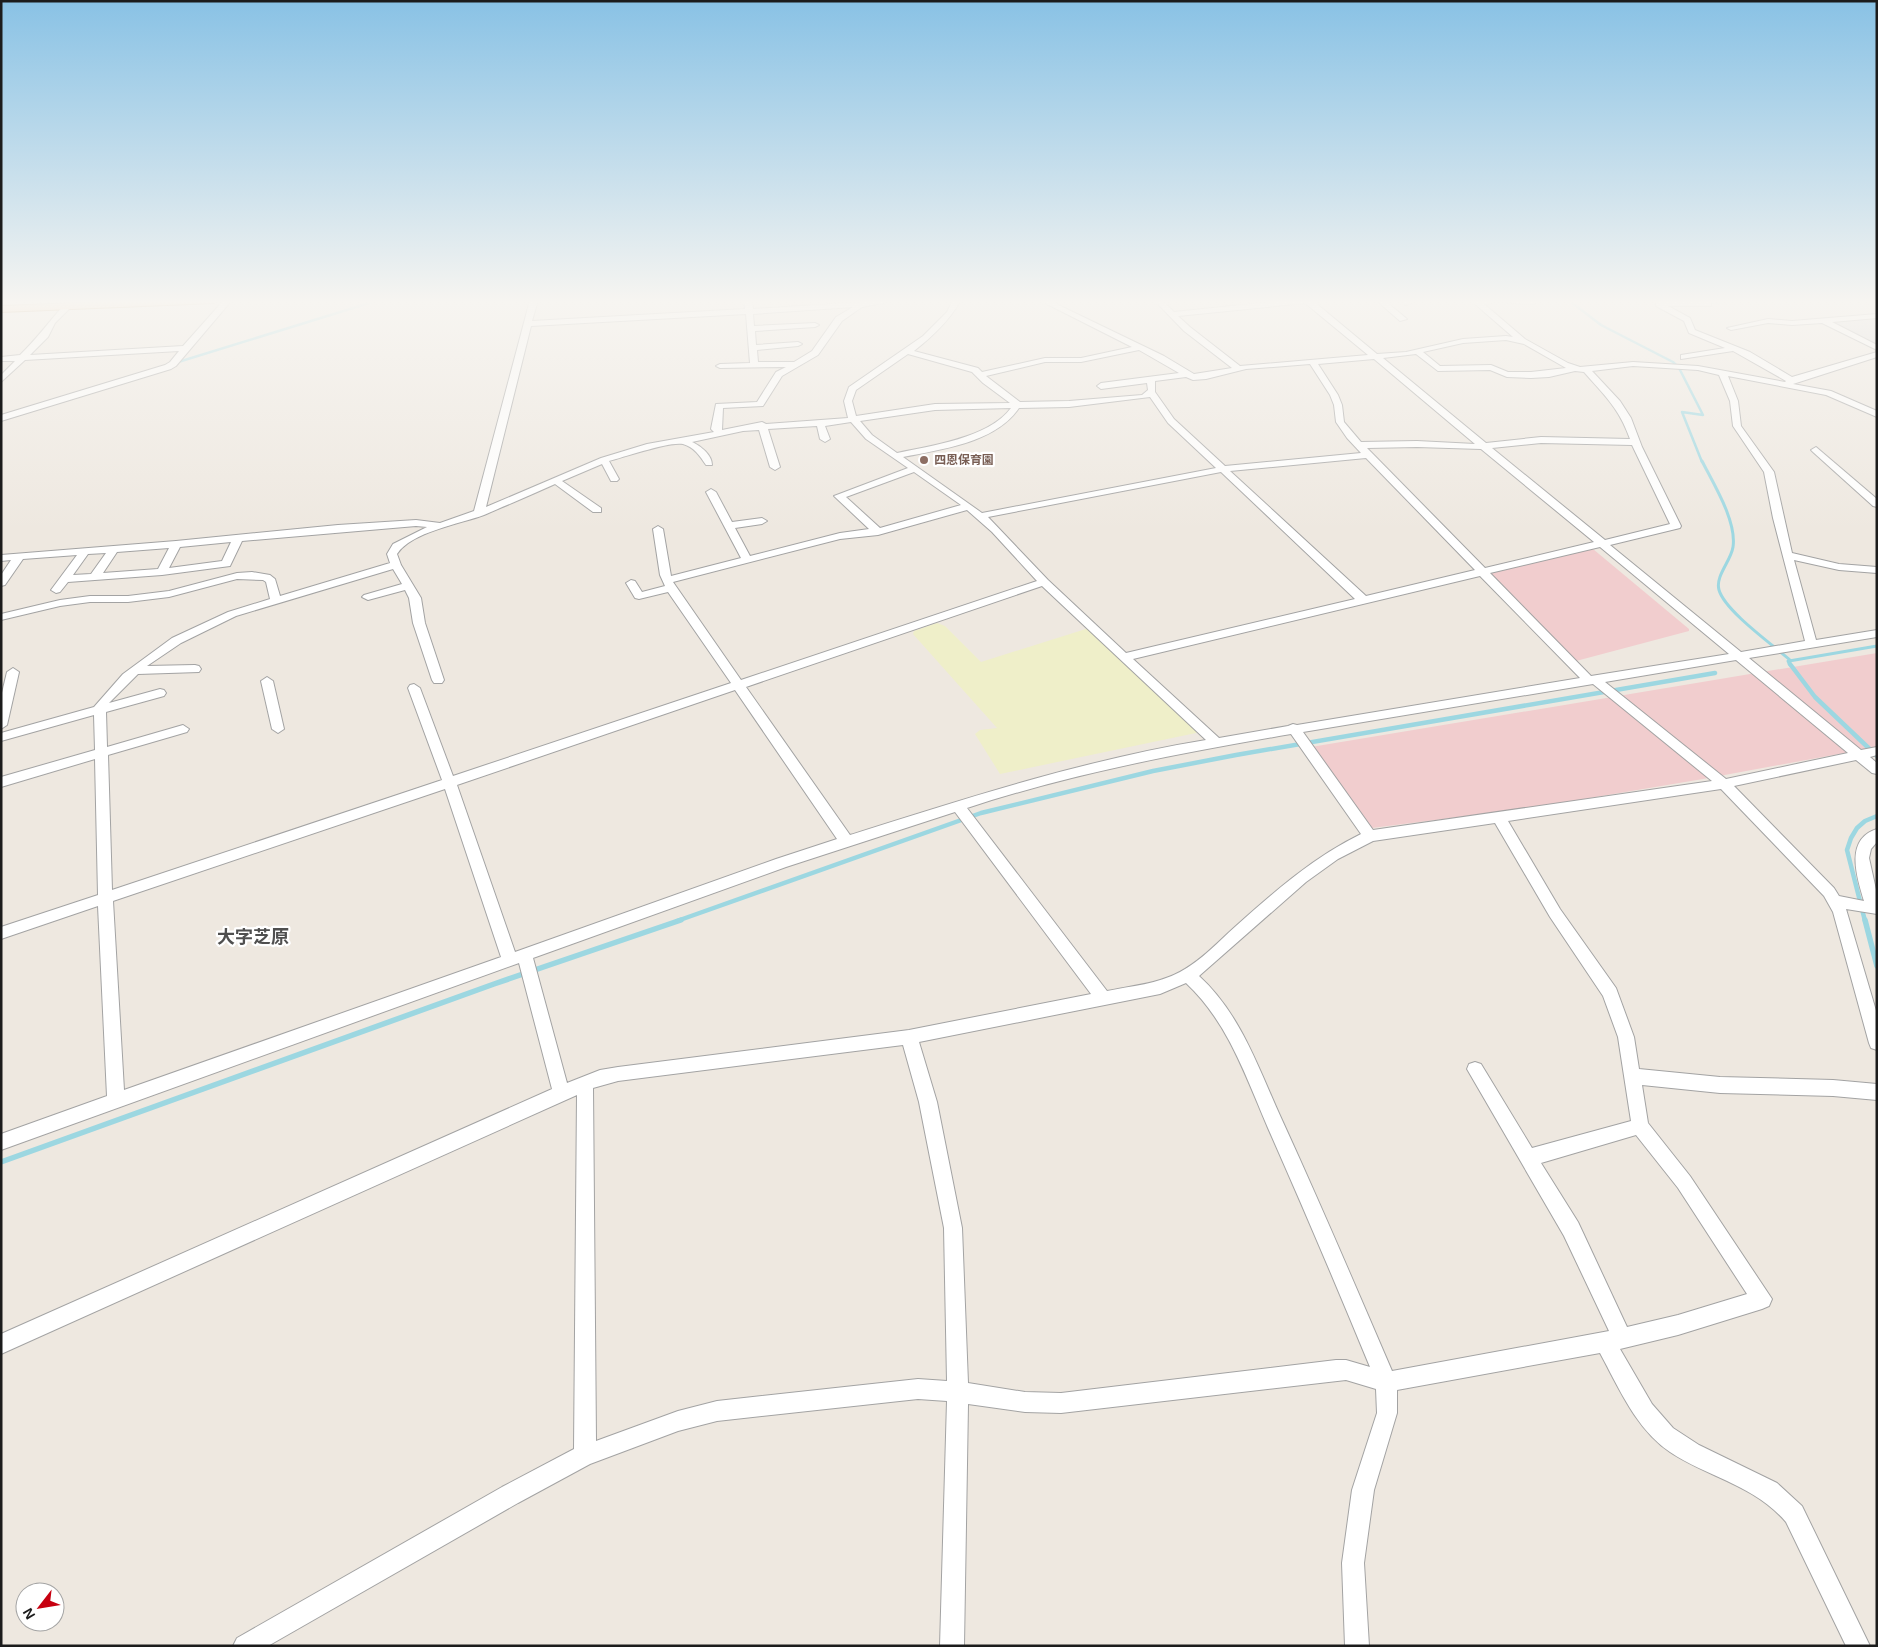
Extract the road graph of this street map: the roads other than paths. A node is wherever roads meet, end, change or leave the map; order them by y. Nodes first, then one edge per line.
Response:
1 (133, 377) edge
2 (514, 377) edge
3 (777, 377) edge
4 (870, 377) edge
5 (982, 377) edge
6 (1173, 377) edge
7 (1322, 377) edge
8 (1400, 377) edge
9 (1592, 377) edge
10 (1724, 377) edge
11 (1755, 377) edge
12 (1782, 377) edge
13 (1805, 377) edge
14 (1151, 380) junction
15 (1790, 382) junction
16 (1101, 386) dead end
17 (1151, 392) junction
18 (1017, 406) junction
19 (1877, 414) edge
20 (1, 418) edge
21 (853, 419) junction
22 (820, 423) junction
23 (762, 425) junction
24 (720, 433) junction
25 (825, 439) dead end
26 (684, 441) junction
27 (1635, 442) junction
28 (1358, 445) junction
29 (1483, 445) junction
30 (1816, 450) dead end
31 (1367, 455) junction
32 (895, 456) junction
33 (604, 460) junction
34 (709, 464) dead end
35 (775, 467) dead end
36 (916, 469) junction
37 (1222, 470) junction
38 (614, 479) dead end
39 (556, 481) junction
40 (711, 492) dead end
41 (1877, 504) edge
42 (968, 506) junction
43 (597, 510) dead end
44 (479, 513) junction
45 (980, 516) junction
46 (762, 521) dead end
47 (440, 526) junction
48 (729, 526) junction
49 (658, 529) dead end
50 (878, 532) junction
51 (238, 538) junction
52 (1600, 543) junction
53 (176, 544) junction
54 (114, 549) junction
55 (85, 551) junction
56 (1788, 555) junction
57 (19, 557) junction
58 (1, 558) edge
59 (747, 560) junction
60 (396, 565) junction
61 (1877, 570) edge
62 (162, 572) junction
63 (1484, 572) junction
64 (94, 576) junction
65 (63, 579) junction
66 (1044, 582) junction
67 (1, 583) edge
68 (631, 583) dead end
69 (669, 584) junction
70 (408, 586) junction
71 (56, 590) dead end
72 (368, 597) dead end
73 (1362, 599) junction
74 (276, 602) junction
75 (1, 617) edge
76 (1877, 632) edge
77 (1811, 644) junction
78 (1736, 655) junction
79 (1125, 657) junction
80 (195, 669) dead end
81 (137, 670) junction
82 (13, 672) dead end
83 (438, 680) dead end
84 (1591, 680) junction
85 (267, 681) dead end
86 (739, 685) junction
87 (414, 688) dead end
88 (160, 693) dead end
89 (99, 710) junction
90 (1, 725) edge
91 (1293, 728) junction
92 (183, 729) dead end
93 (278, 729) dead end
94 (1, 737) edge
95 (1216, 742) junction
96 (1877, 751) edge
97 (100, 754) junction
98 (1857, 754) junction
99 (1877, 770) edge
100 (1, 782) edge
101 (449, 782) junction
102 (1724, 784) junction
103 (964, 815) junction
104 (1499, 817) junction
105 (1877, 834) edge
106 (1370, 836) junction
107 (846, 840) junction
108 (105, 898) junction
109 (1839, 901) junction
110 (1873, 912) edge
111 (1, 933) edge
112 (518, 957) junction
113 (1189, 976) junction
114 (1102, 998) junction
115 (909, 1037) junction
116 (1877, 1043) edge
117 (1475, 1069) dead end
118 (1632, 1076) junction
119 (585, 1084) junction
120 (1877, 1092) edge
121 (561, 1093) junction
122 (116, 1101) junction
123 (1640, 1126) junction
124 (1, 1142) edge
125 (1528, 1158) junction
126 (1613, 1340) junction
127 (1, 1344) edge
128 (1386, 1382) junction
129 (958, 1393) junction
130 (586, 1454) junction
131 (245, 1646) edge
132 (952, 1646) edge
133 (1357, 1646) edge
134 (1858, 1646) edge

1 - 20 street
2 - 44 street
3 - 24 street
4 - 21 street
5 - 18 street
6 - 14 street
7 - 28 street
8 - 29 street
9 - 27 street
10 - 56 street
11 - 15 street
12 - 15 street
13 - 15 street
14 - 16 street
14 - 17 street
15 - 19 street
17 - 18 street
17 - 37 street
18 - 21 street
18 - 32 street
21 - 22 street
21 - 32 street
22 - 23 street
22 - 25 street
23 - 24 street
23 - 35 street
24 - 26 street
26 - 33 street
26 - 34 street
27 - 29 street
27 - 52 street
28 - 29 street
28 - 31 street
29 - 52 street
30 - 41 street
31 - 37 street
31 - 63 street
32 - 36 street
33 - 38 street
33 - 39 street
36 - 42 street
36 - 50 street
37 - 45 street
37 - 73 street
39 - 43 street
39 - 44 street
40 - 48 street
42 - 45 street
42 - 50 street
44 - 47 street
45 - 66 street
46 - 48 street
47 - 51 street
47 - 60 street
48 - 59 street
49 - 69 street
50 - 59 street
51 - 53 street
51 - 62 street
52 - 63 street
52 - 78 street
53 - 54 street
53 - 62 street
54 - 55 street
54 - 64 street
55 - 57 street
55 - 65 street
56 - 61 street
56 - 77 street
57 - 58 street
57 - 67 street
59 - 69 street
60 - 70 street
60 - 74 street
62 - 64 street
63 - 73 street
63 - 84 street
64 - 65 street
65 - 71 street
66 - 79 street
66 - 86 street
68 - 69 street
69 - 86 street
70 - 72 street
70 - 83 street
73 - 79 street
74 - 75 street
74 - 81 street
76 - 77 street
77 - 78 street
78 - 84 street
78 - 98 street
79 - 95 street
80 - 81 street
81 - 89 street
82 - 90 street
84 - 91 street
84 - 102 street
85 - 93 street
86 - 101 street
86 - 107 street
87 - 101 street
88 - 89 street
89 - 94 street
89 - 97 street
91 - 95 street
91 - 106 street
92 - 97 street
95 - 103 street
96 - 98 street
97 - 100 street
97 - 108 street
98 - 99 street
98 - 102 street
101 - 108 street
101 - 112 street
102 - 104 street
102 - 109 street
103 - 107 street
103 - 114 street
104 - 106 street
104 - 118 street
105 - 110 street
106 - 113 street
107 - 112 street
108 - 111 street
108 - 122 street
109 - 110 street
109 - 116 street
112 - 121 street
112 - 122 street
113 - 114 street
113 - 128 street
114 - 115 street
115 - 119 street
115 - 129 street
117 - 125 street
118 - 120 street
118 - 123 street
119 - 121 street
119 - 130 street
121 - 127 street
122 - 124 street
123 - 125 street
123 - 126 street
125 - 126 street
126 - 128 street
126 - 134 street
128 - 129 street
128 - 133 street
129 - 130 street
129 - 132 street
130 - 131 street

